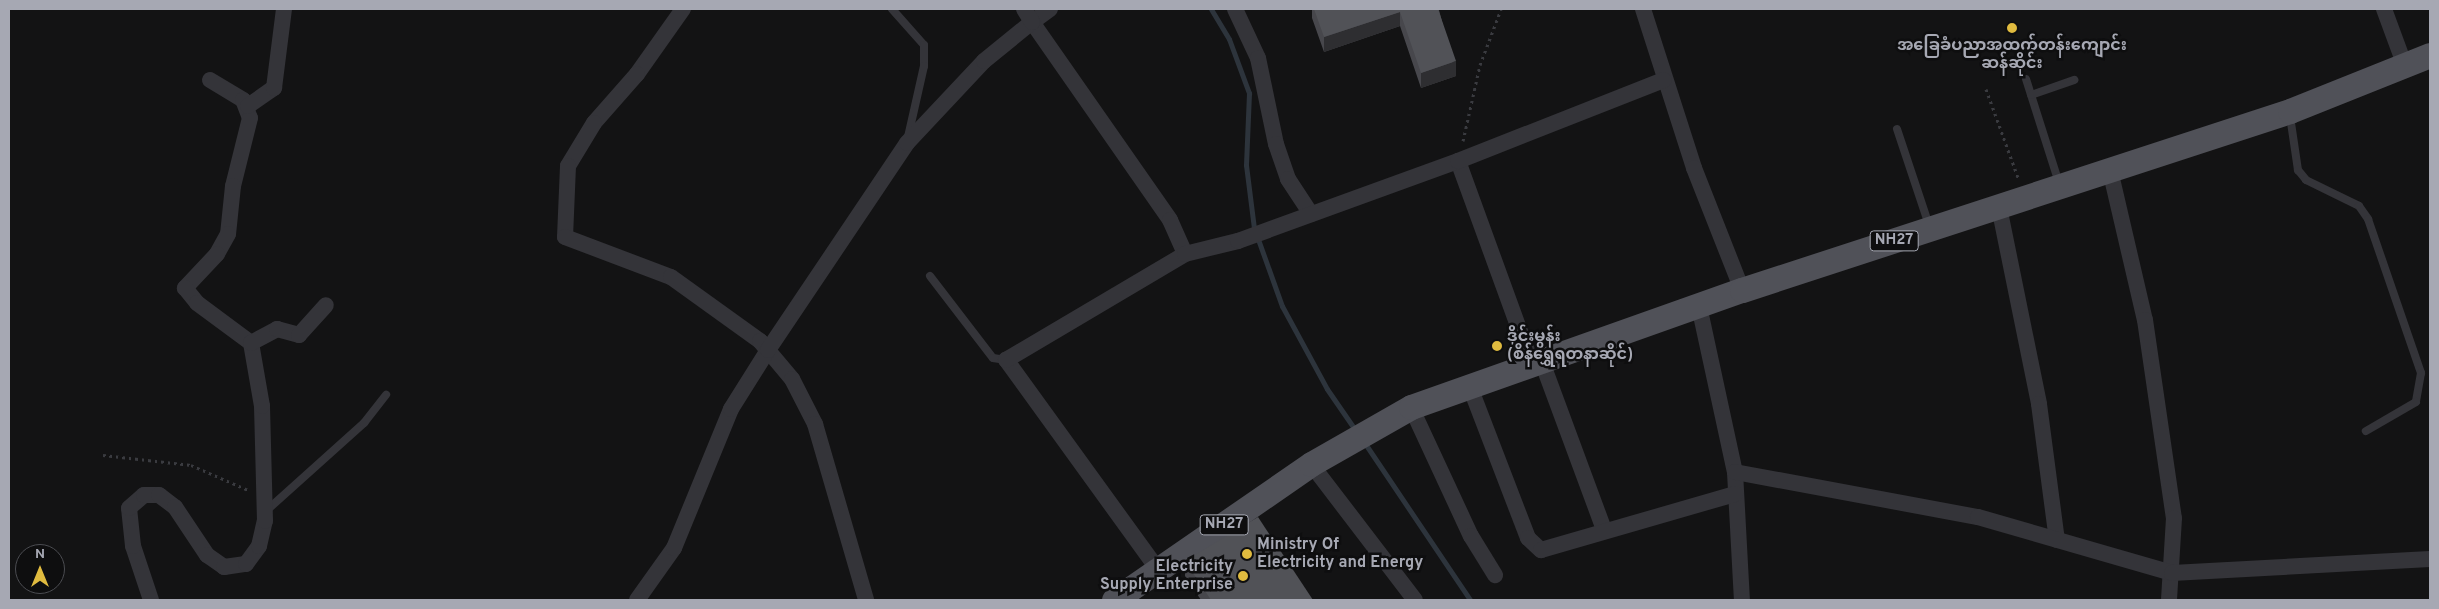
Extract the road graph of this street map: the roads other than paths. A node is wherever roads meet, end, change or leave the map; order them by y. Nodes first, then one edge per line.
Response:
1 (284, 9) edge
2 (683, 9) edge
3 (892, 9) edge
4 (1050, 9) edge
5 (1234, 9) edge
6 (1643, 9) edge
7 (2384, 9) edge
8 (1028, 15) edge
9 (2430, 56) edge
10 (2405, 66) junction
11 (2026, 79) dead end
12 (210, 80) dead end
13 (1664, 80) junction
14 (2074, 80) dead end
15 (2031, 95) junction
16 (248, 106) junction
17 (2290, 110) junction
18 (1897, 129) dead end
19 (907, 144) junction
20 (1458, 161) junction
21 (2110, 170) junction
22 (2060, 187) junction
23 (1999, 207) junction
24 (1311, 214) junction
25 (1930, 229) junction
26 (1185, 254) junction
27 (930, 276) dead end
28 (1742, 290) junction
29 (326, 305) dead end
30 (1699, 306) junction
31 (251, 343) junction
32 (768, 350) junction
33 (1006, 360) junction
34 (1537, 363) junction
35 (1470, 387) junction
36 (386, 395) dead end
37 (1411, 407) junction
38 (2366, 431) dead end
39 (1311, 464) junction
40 (1735, 472) junction
41 (1735, 494) junction
42 (265, 512) junction
43 (1604, 530) junction
44 (2057, 540) junction
45 (2430, 559) edge
46 (1159, 571) junction
47 (2172, 572) junction
48 (1495, 574) dead end
49 (151, 600) edge
50 (637, 600) edge
51 (866, 600) edge
52 (1114, 600) edge
53 (1415, 600) edge
54 (1742, 600) edge
55 (2170, 600) edge

1 - 16 street
2 - 32 street
3 - 19 lane
4 - 8 street
5 - 24 street
6 - 13 street
7 - 10 street
8 - 19 street
8 - 26 street
9 - 10 main road, NH27
10 - 17 main road, NH27
11 - 15 lane
12 - 16 street
13 - 20 street
13 - 28 street
14 - 15 lane
15 - 22 lane
16 - 31 street
17 - 21 main road, NH27
17 - 38 lane
18 - 25 lane
19 - 32 street
20 - 24 street
20 - 34 street
21 - 22 main road, NH27
21 - 47 street
22 - 23 main road, NH27
23 - 25 main road, NH27
23 - 44 street
24 - 26 street
25 - 28 main road, NH27
26 - 33 street
27 - 33 lane
28 - 30 main road, NH27
29 - 31 street
30 - 34 main road, NH27
30 - 40 street
31 - 42 street
32 - 50 street
32 - 51 street
33 - 46 street
34 - 35 main road, NH27
34 - 43 street
35 - 37 main road, NH27
35 - 43 street
36 - 42 lane
37 - 39 main road, NH27
37 - 48 street
39 - 46 main road, NH27
39 - 53 street
40 - 41 street
40 - 44 street
41 - 43 street
41 - 54 street
42 - 49 street
44 - 47 street
45 - 47 street
46 - 52 main road, NH27
47 - 55 street

